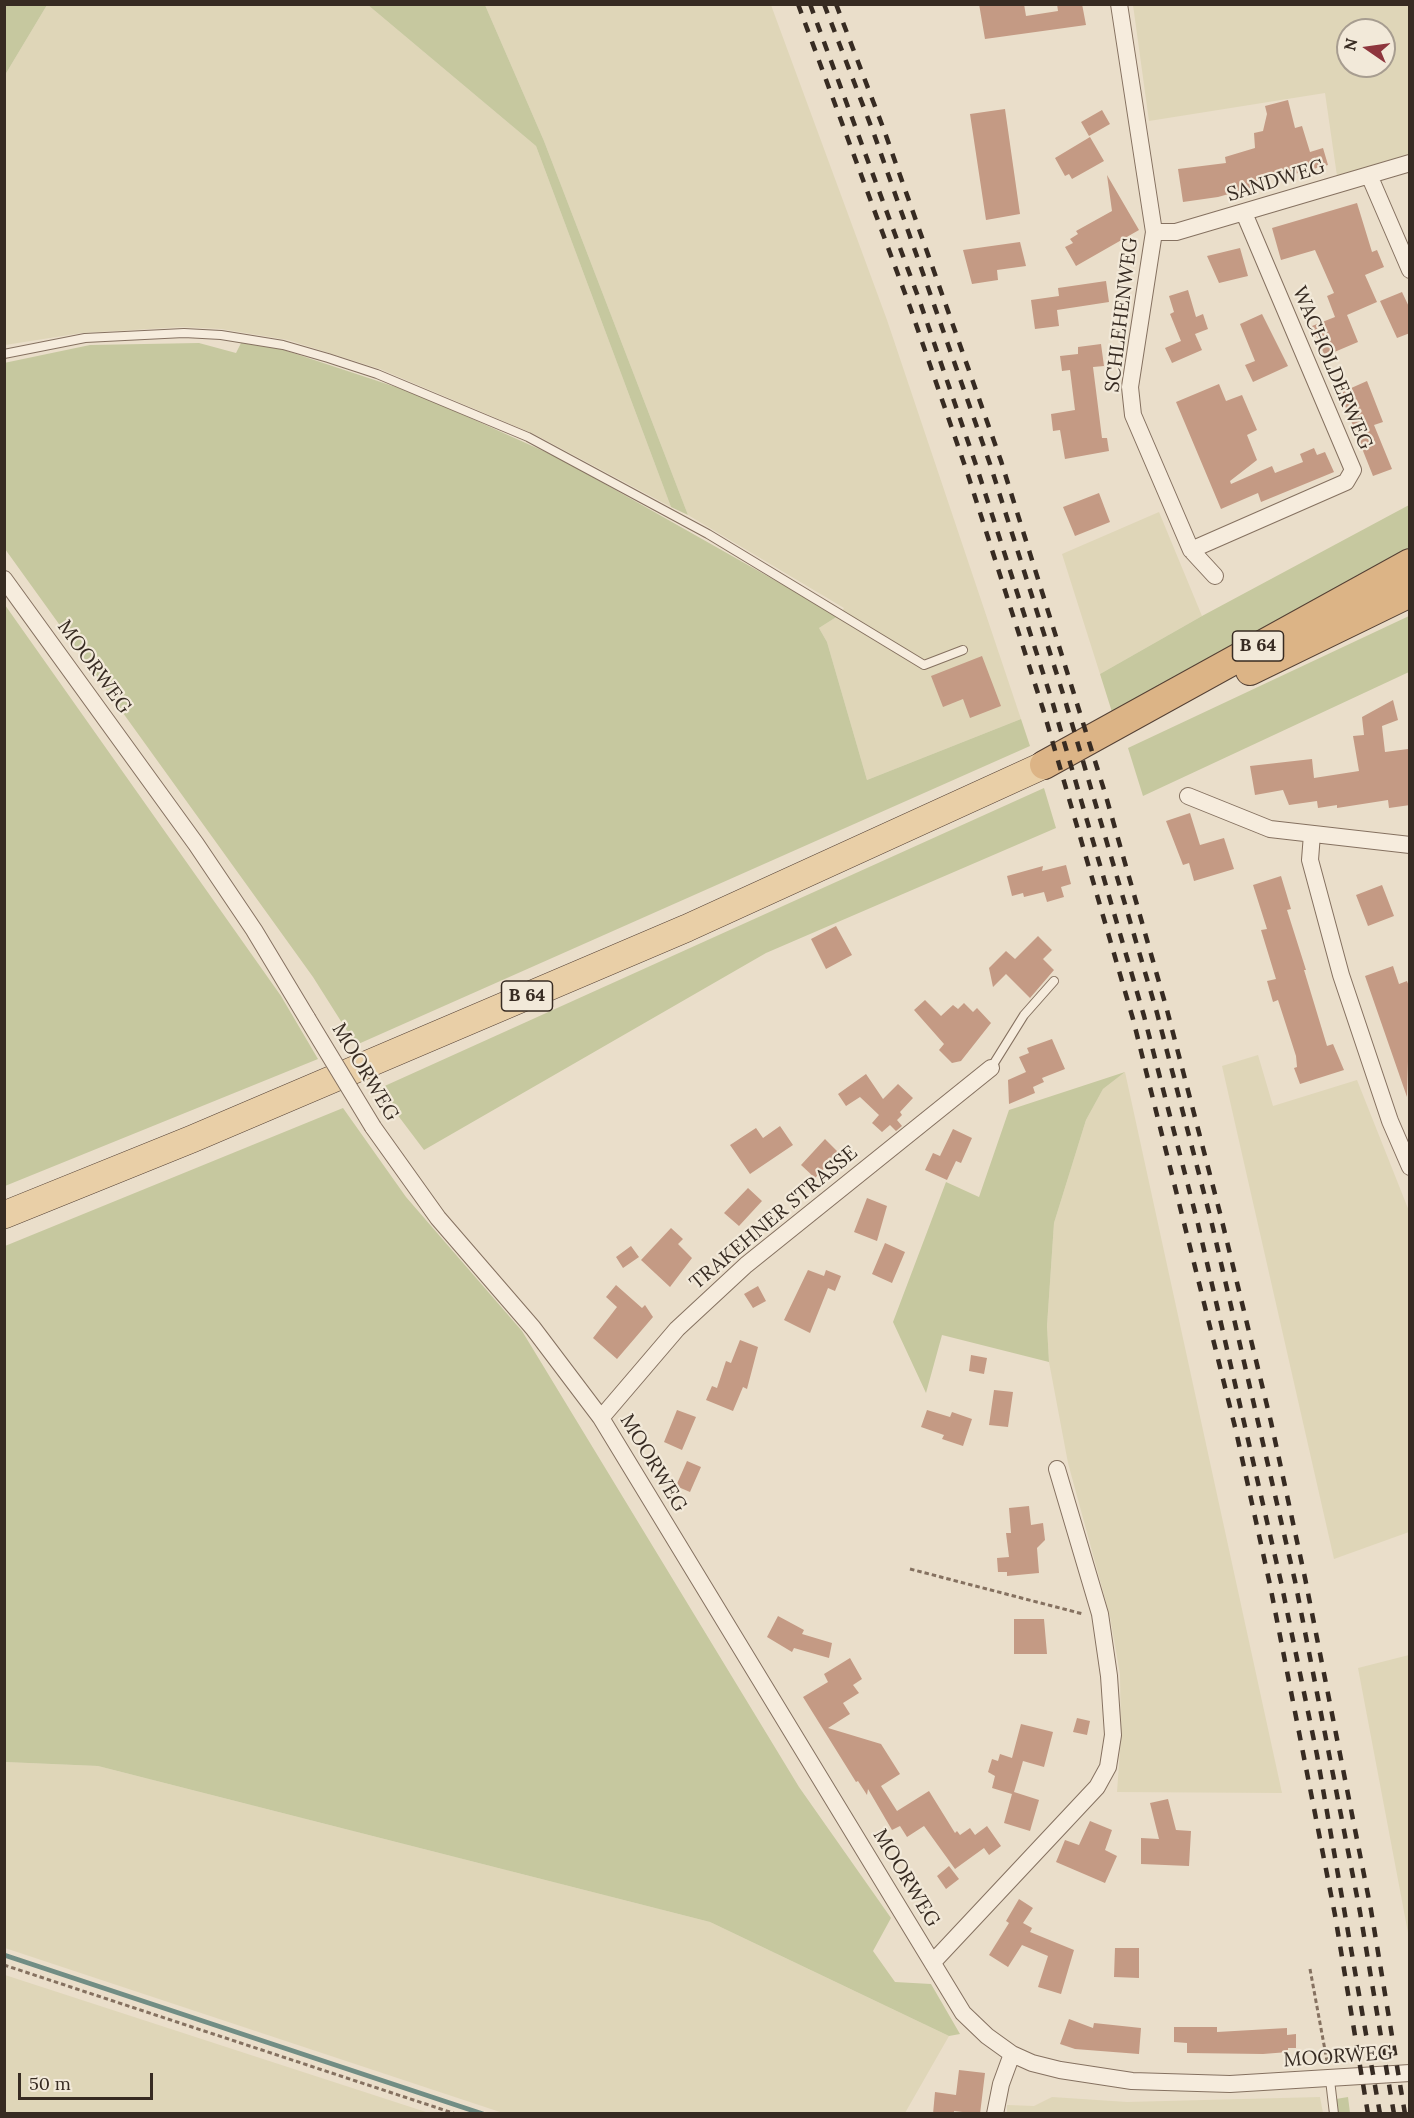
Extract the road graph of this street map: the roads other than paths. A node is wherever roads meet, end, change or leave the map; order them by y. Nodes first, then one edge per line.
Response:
1 (1119, 4) edge
2 (1410, 163) edge
3 (1369, 175) junction
4 (1244, 213) junction
5 (1154, 232) junction
6 (1410, 270) edge
7 (4, 354) edge
8 (1191, 550) junction
9 (1410, 563) edge
10 (1215, 576) dead end
11 (4, 579) edge
12 (1410, 593) edge
13 (963, 650) dead end
14 (1044, 765) junction
15 (1188, 796) dead end
16 (1312, 834) junction
17 (1410, 845) edge
18 (1054, 981) dead end
19 (991, 1068) joint
20 (1410, 1167) edge
21 (4, 1215) edge
22 (601, 1418) junction
23 (1057, 1469) dead end
24 (933, 1962) junction
25 (1012, 2054) junction
26 (1410, 2073) edge
27 (1330, 2080) junction
28 (995, 2114) edge
29 (1334, 2114) edge

1 - 5 street, SCHLEHENWEG
2 - 3 street, SANDWEG
3 - 4 street, SANDWEG
3 - 6 street
4 - 5 street, SANDWEG
4 - 8 street, WACHOLDERWEG
5 - 8 street, SCHLEHENWEG
7 - 13 lane
8 - 10 street, SCHLEHENWEG
9 - 14 highway, B 64
11 - 22 street, MOORWEG, bridge
12 - 14 highway, B 64
14 - 21 main road, B 64
15 - 16 street
16 - 17 street
16 - 20 street
18 - 19 lane
19 - 22 street, TRAKEHNER STRASSE
22 - 24 street, MOORWEG
23 - 24 street
24 - 25 street, MOORWEG
25 - 27 street, MOORWEG
25 - 28 street
26 - 27 street, MOORWEG
27 - 29 lane

